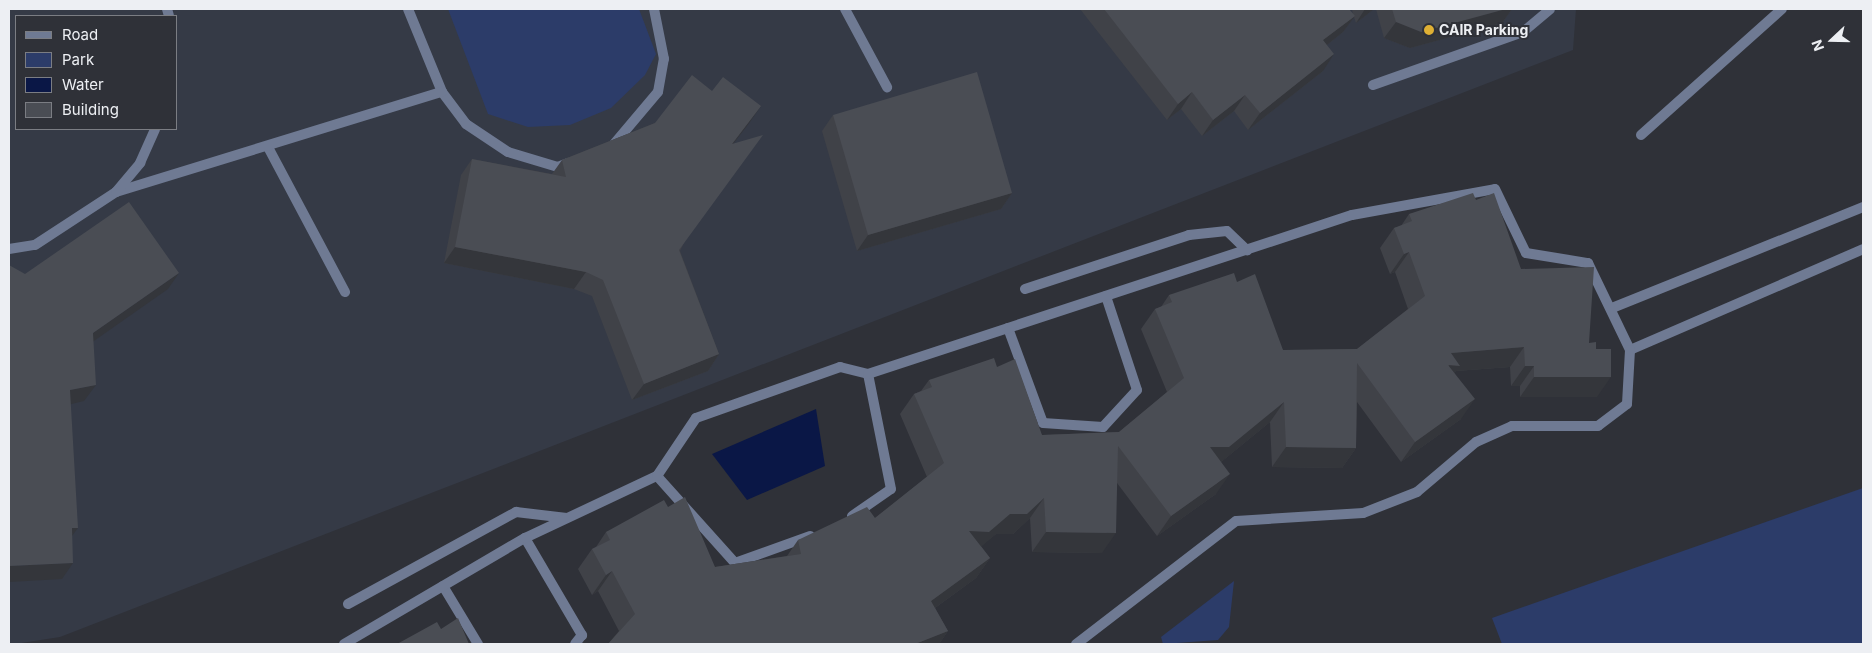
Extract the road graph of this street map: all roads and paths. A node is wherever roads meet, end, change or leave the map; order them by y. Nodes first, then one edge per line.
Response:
1 (408, 9) edge
2 (654, 9) edge
3 (845, 9) edge
4 (1550, 9) edge
5 (1782, 9) edge
6 (1374, 85) dead end
7 (887, 88) dead end
8 (442, 92) junction
9 (155, 130) edge
10 (1641, 135) dead end
11 (269, 149) junction
12 (600, 150) edge
13 (583, 157) edge
14 (116, 192) junction
15 (1863, 207) edge
16 (1863, 249) edge
17 (9, 250) edge
18 (1247, 250) junction
19 (1025, 289) dead end
20 (344, 292) dead end
21 (1106, 296) junction
22 (1612, 308) junction
23 (1008, 328) junction
24 (1630, 350) junction
25 (868, 374) junction
26 (657, 476) junction
27 (567, 518) junction
28 (843, 522) edge
29 (826, 531) edge
30 (525, 538) junction
31 (442, 586) junction
32 (348, 604) dead end
33 (344, 644) edge
34 (478, 644) edge
35 (575, 644) edge
36 (1076, 644) edge

1 - 8 street
2 - 12 street
3 - 7 street
4 - 6 street
5 - 10 street
8 - 11 street
8 - 13 street
9 - 14 street
11 - 14 street
11 - 20 street
14 - 17 street
15 - 22 street
16 - 24 street
18 - 19 street
18 - 21 street
18 - 22 street
21 - 23 street
21 - 23 street
22 - 24 street
23 - 25 street
24 - 36 street
25 - 26 street
25 - 28 street
26 - 27 street
26 - 29 street
27 - 30 street
27 - 32 street
30 - 31 street
30 - 35 street
31 - 33 street
31 - 34 street

